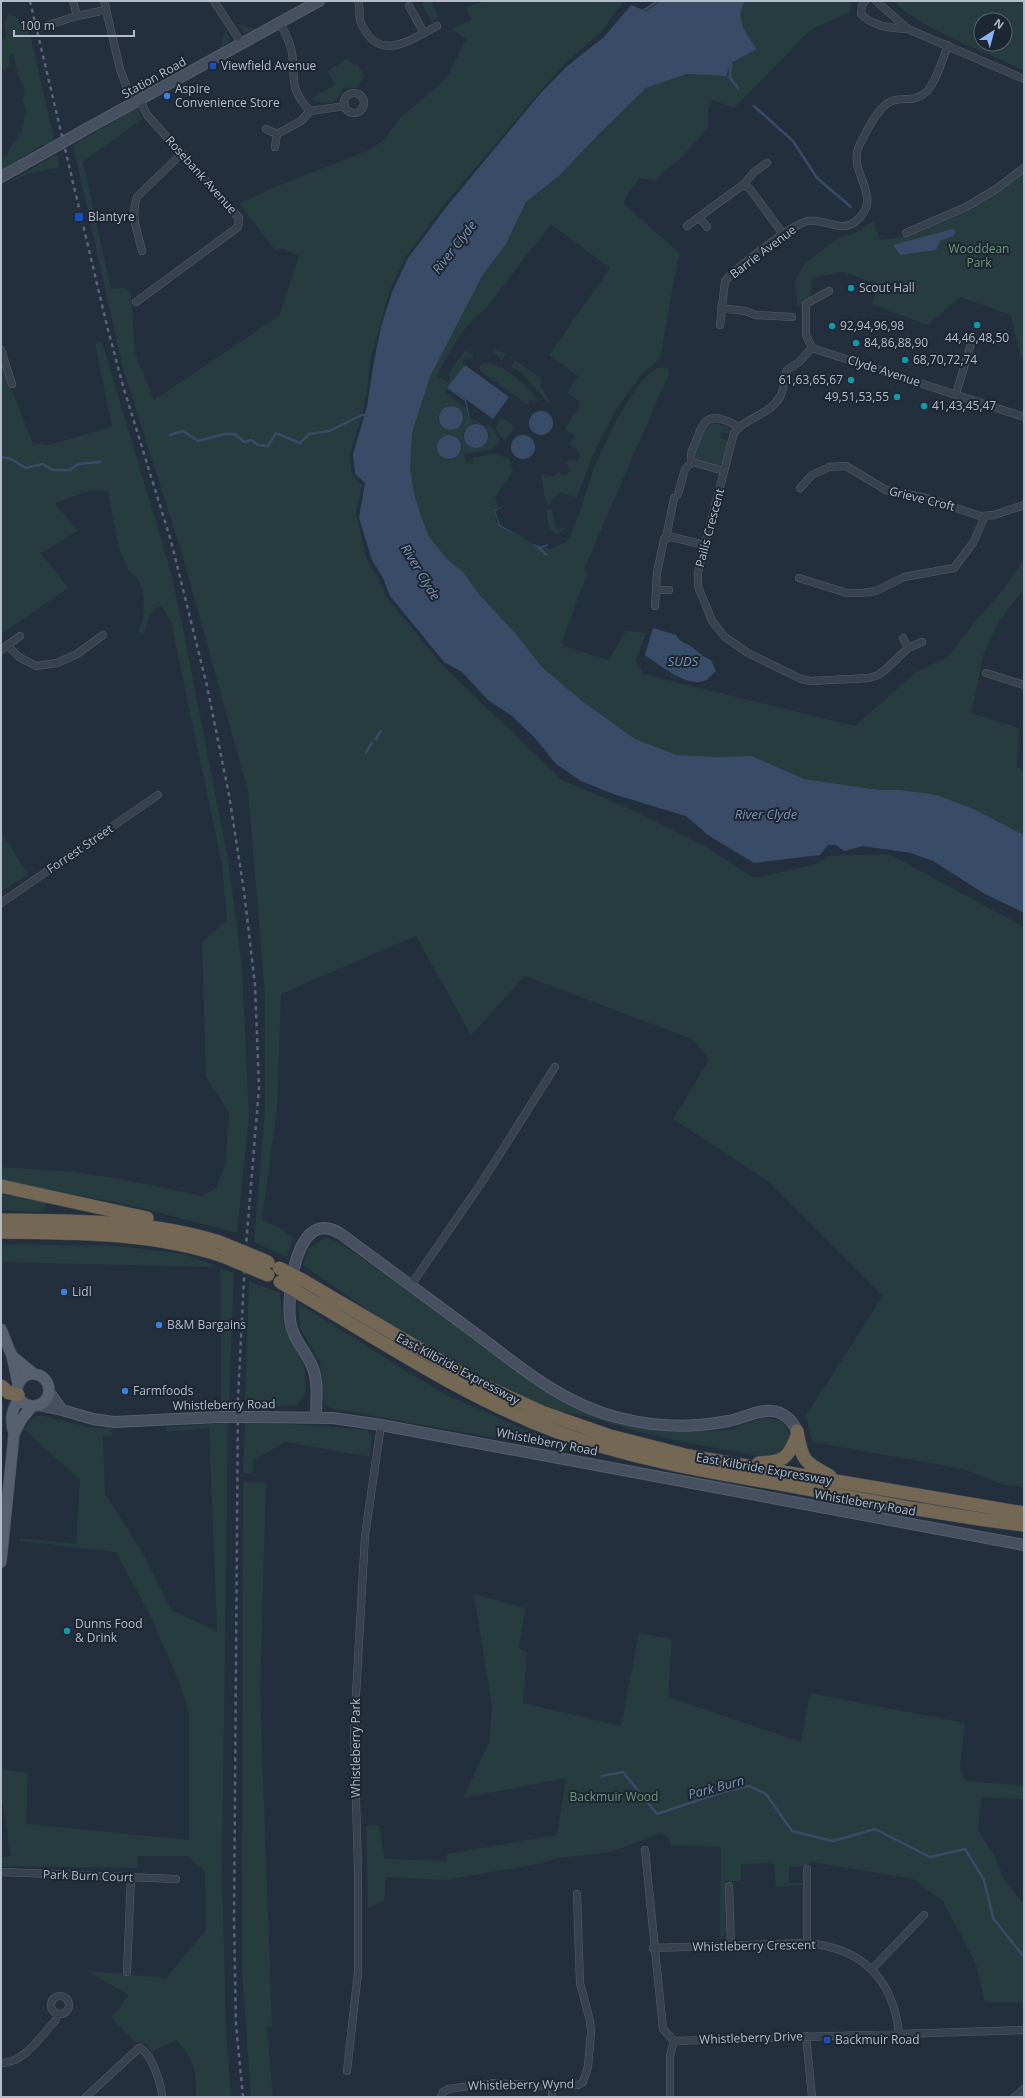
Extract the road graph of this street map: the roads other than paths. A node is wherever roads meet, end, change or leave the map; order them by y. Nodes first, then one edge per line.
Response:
1 (73, 1) edge
2 (104, 1) edge
3 (214, 1) edge
4 (358, 1) edge
5 (865, 1) edge
6 (876, 1) edge
7 (315, 2) edge
8 (409, 6) dead end
9 (106, 10) junction
10 (77, 16) junction
11 (280, 23) junction
12 (48, 25) dead end
13 (437, 26) dead end
14 (908, 29) junction
15 (424, 33) junction
16 (242, 44) junction
17 (948, 45) junction
18 (1024, 79) edge
19 (136, 102) junction
20 (344, 106) dead end
21 (310, 111) junction
22 (266, 129) dead end
23 (277, 134) junction
24 (275, 147) dead end
25 (182, 153) junction
26 (767, 163) dead end
27 (1024, 168) edge
28 (1, 177) edge
29 (744, 184) junction
30 (699, 217) junction
31 (687, 226) dead end
32 (707, 227) dead end
33 (906, 233) dead end
34 (783, 234) junction
35 (142, 251) dead end
36 (829, 291) dead end
37 (136, 302) dead end
38 (721, 308) junction
39 (792, 317) dead end
40 (720, 325) dead end
41 (972, 344) dead end
42 (812, 348) junction
43 (1, 350) edge
44 (12, 384) dead end
45 (956, 394) junction
46 (1024, 417) edge
47 (738, 427) junction
48 (692, 462) junction
49 (724, 471) junction
50 (800, 488) dead end
51 (1024, 505) edge
52 (985, 516) junction
53 (666, 538) junction
54 (704, 545) junction
55 (799, 578) dead end
56 (656, 590) junction
57 (669, 590) dead end
58 (655, 606) dead end
59 (103, 635) dead end
60 (20, 636) dead end
61 (903, 638) dead end
62 (922, 642) dead end
63 (4, 648) edge
64 (908, 648) junction
65 (986, 674) dead end
66 (1024, 685) edge
67 (158, 795) dead end
68 (1, 903) edge
69 (555, 1067) dead end
70 (1, 1186) edge
71 (1, 1220) edge
72 (1, 1232) edge
73 (202, 1237) junction
74 (411, 1285) junction
75 (1, 1329) edge
76 (12, 1356) junction
77 (34, 1374) junction
78 (1, 1386) edge
79 (49, 1392) junction
80 (19, 1393) junction
81 (35, 1406) junction
82 (62, 1410) junction
83 (316, 1417) junction
84 (381, 1425) junction
85 (14, 1434) junction
86 (797, 1434) junction
87 (747, 1466) junction
88 (837, 1482) junction
89 (1024, 1512) edge
90 (1024, 1525) edge
91 (1024, 1545) edge
92 (1, 1562) edge
93 (645, 1850) dead end
94 (807, 1869) dead end
95 (1, 1872) edge
96 (131, 1878) junction
97 (176, 1879) dead end
98 (729, 1886) dead end
99 (577, 1894) dead end
100 (924, 1915) dead end
101 (807, 1943) junction
102 (730, 1946) junction
103 (653, 1948) junction
104 (872, 1969) junction
105 (127, 1972) dead end
106 (58, 2014) dead end
107 (1024, 2030) edge
108 (899, 2034) junction
109 (806, 2036) junction
110 (674, 2041) junction
111 (1, 2063) edge
112 (347, 2071) dead end
113 (552, 2086) junction
114 (1024, 2090) edge
115 (86, 2097) edge
116 (162, 2097) edge
117 (441, 2097) edge
118 (552, 2097) edge
119 (670, 2097) edge
120 (812, 2097) edge
121 (1014, 2097) edge

1 - 10 street
2 - 9 street, Rosebank Avenue
3 - 16 street
4 - 15 street
5 - 14 street
6 - 14 street
7 - 11 street, Station Road
8 - 15 street
9 - 10 street
9 - 19 street, Rosebank Avenue
10 - 12 street
11 - 16 street, Station Road
11 - 21 street
13 - 15 street
14 - 17 street
16 - 19 street, Station Road
17 - 18 street
17 - 34 street, Barrie Avenue
19 - 25 street, Rosebank Avenue
19 - 28 street, Station Road, bridge
20 - 21 street
21 - 23 street
22 - 23 street
23 - 24 street
25 - 35 street
25 - 37 street, Rosebank Avenue
26 - 29 street
27 - 33 street
29 - 30 street
29 - 34 street
30 - 31 street
30 - 32 street
34 - 38 street, Barrie Avenue
36 - 42 street
38 - 39 street
38 - 40 street, Barrie Avenue
41 - 45 street
42 - 45 street, Clyde Avenue
42 - 47 street
43 - 44 street
45 - 46 street, Clyde Avenue
47 - 48 street
47 - 49 street, Pailis Crescent
48 - 49 street, Pailis Crescent
48 - 53 street
49 - 54 street, Pailis Crescent
50 - 52 street, Grieve Croft
51 - 52 street
52 - 55 street
53 - 54 street
53 - 56 street
54 - 64 street, Pailis Crescent
56 - 57 street
56 - 58 street
59 - 63 street
60 - 63 street
61 - 64 street
62 - 64 street, Pailis Crescent
65 - 66 street
67 - 68 street, Forrest Street
69 - 74 street
70 - 73 highway
71 - 73 highway, East Kilbride Expressway
72 - 90 highway, East Kilbride Expressway, bridge
73 - 87 highway, East Kilbride Expressway, bridge
74 - 83 street
74 - 86 street
75 - 76 main road
76 - 77 main road
76 - 80 main road
77 - 79 main road
77 - 80 main road
78 - 80 highway
79 - 81 main road
79 - 82 street
80 - 81 main road
80 - 85 main road
81 - 82 street, Whistleberry Road
81 - 85 main road
82 - 83 street, Whistleberry Road, bridge
83 - 84 street, Whistleberry Road
84 - 91 street, Whistleberry Road
84 - 112 street, Whistleberry Park
85 - 92 main road
86 - 87 highway
86 - 88 highway
87 - 88 highway, East Kilbride Expressway
88 - 89 highway, East Kilbride Expressway
93 - 103 street
94 - 101 street
95 - 96 street, Park Burn Court
96 - 97 street, Park Burn Court
96 - 105 street
98 - 102 street
99 - 113 street, Whistleberry Wynd
100 - 104 street
101 - 102 street, Whistleberry Crescent
101 - 104 street, Whistleberry Crescent
102 - 103 street, Whistleberry Crescent
103 - 110 street
104 - 108 street, Whistleberry Crescent
106 - 111 street
107 - 108 street, Whistleberry Drive
108 - 109 street, Whistleberry Drive
109 - 110 street, Whistleberry Drive
109 - 120 street
110 - 119 street
113 - 117 street, Whistleberry Wynd
113 - 118 street
114 - 121 street
115 - 116 street

